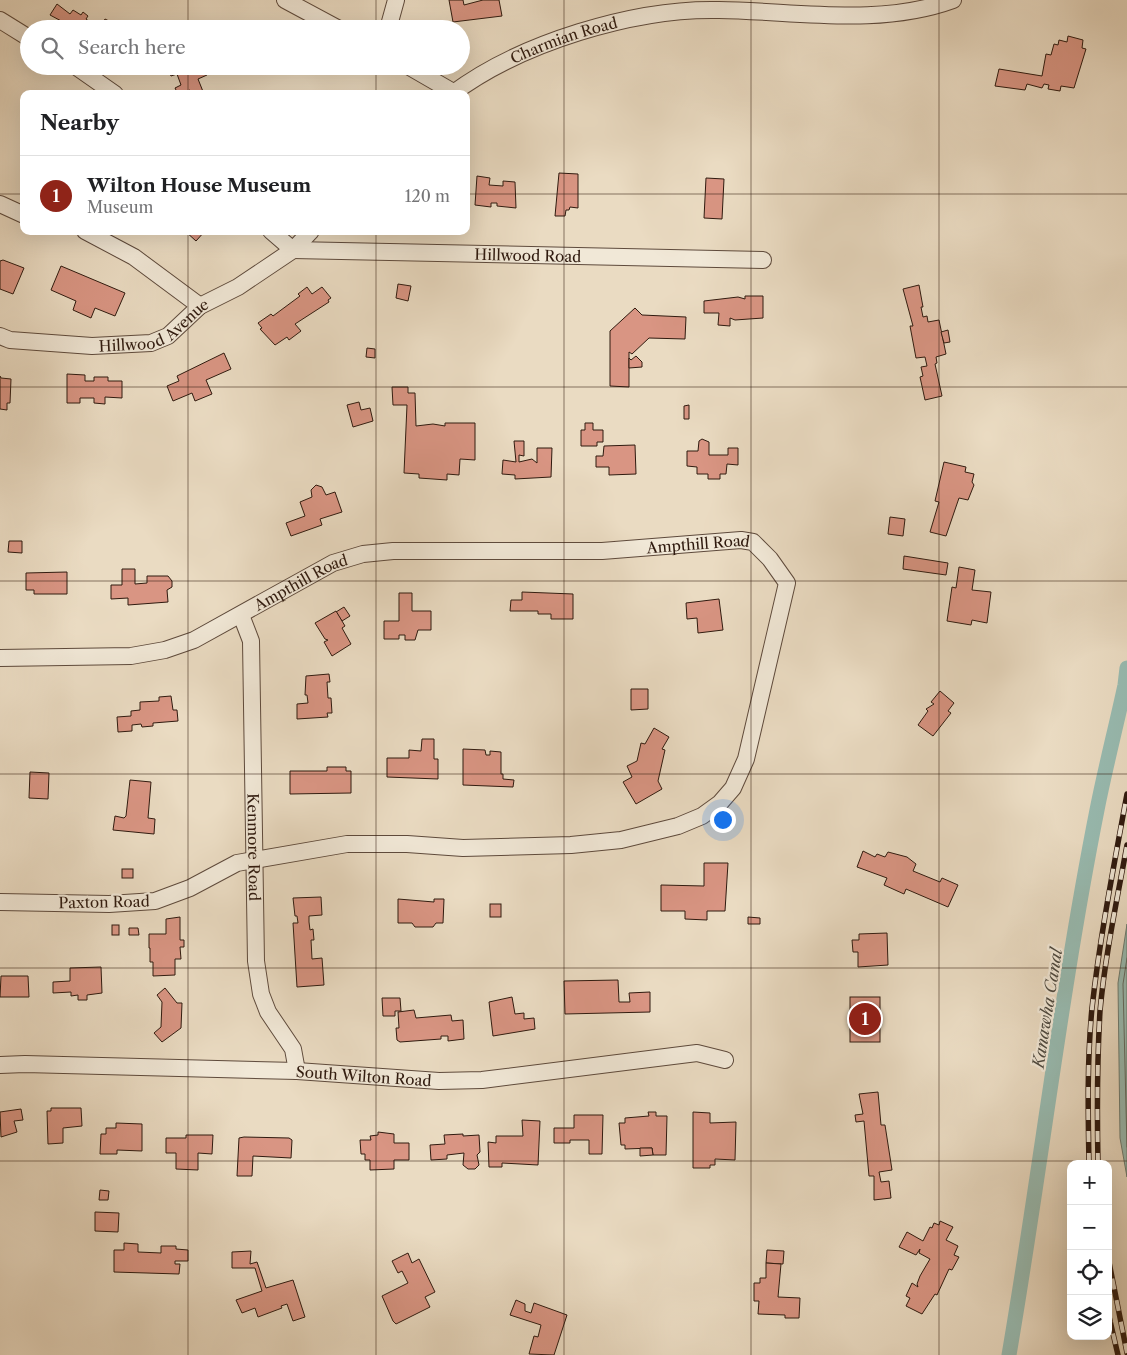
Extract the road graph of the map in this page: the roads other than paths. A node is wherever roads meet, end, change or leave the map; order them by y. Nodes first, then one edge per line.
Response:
1 (285, 0) edge
2 (396, 0) edge
3 (953, 0) edge
4 (0, 20) edge
5 (322, 20) edge
6 (390, 20) edge
7 (20, 32) edge
8 (88, 75) edge
9 (423, 75) edge
10 (109, 90) edge
11 (447, 90) edge
12 (457, 90) edge
13 (0, 204) edge
14 (20, 213) edge
15 (93, 235) edge
16 (276, 235) edge
17 (307, 235) edge
18 (292, 250) junction
19 (763, 260) dead end
20 (200, 306) junction
21 (0, 336) edge
22 (241, 615) junction
23 (0, 658) edge
24 (347, 844) joint
25 (253, 860) junction
26 (0, 902) edge
27 (725, 1060) dead end
28 (0, 1065) edge
29 (297, 1071) junction

1 - 5 street
2 - 6 street
3 - 12 street, Charmian Road
4 - 7 street
8 - 10 street
9 - 11 street
13 - 14 street
15 - 20 street
16 - 18 street
17 - 18 street
18 - 19 street, Hillwood Road
18 - 20 street, Hillwood Avenue
20 - 21 street, Hillwood Avenue
22 - 23 street, Ampthill Road
22 - 24 street, Ampthill Road
22 - 25 street, Kenmore Road
24 - 25 street, Paxton Road
25 - 26 street, Paxton Road
25 - 29 street, Kenmore Road
27 - 29 street, South Wilton Road
28 - 29 street, South Wilton Road

